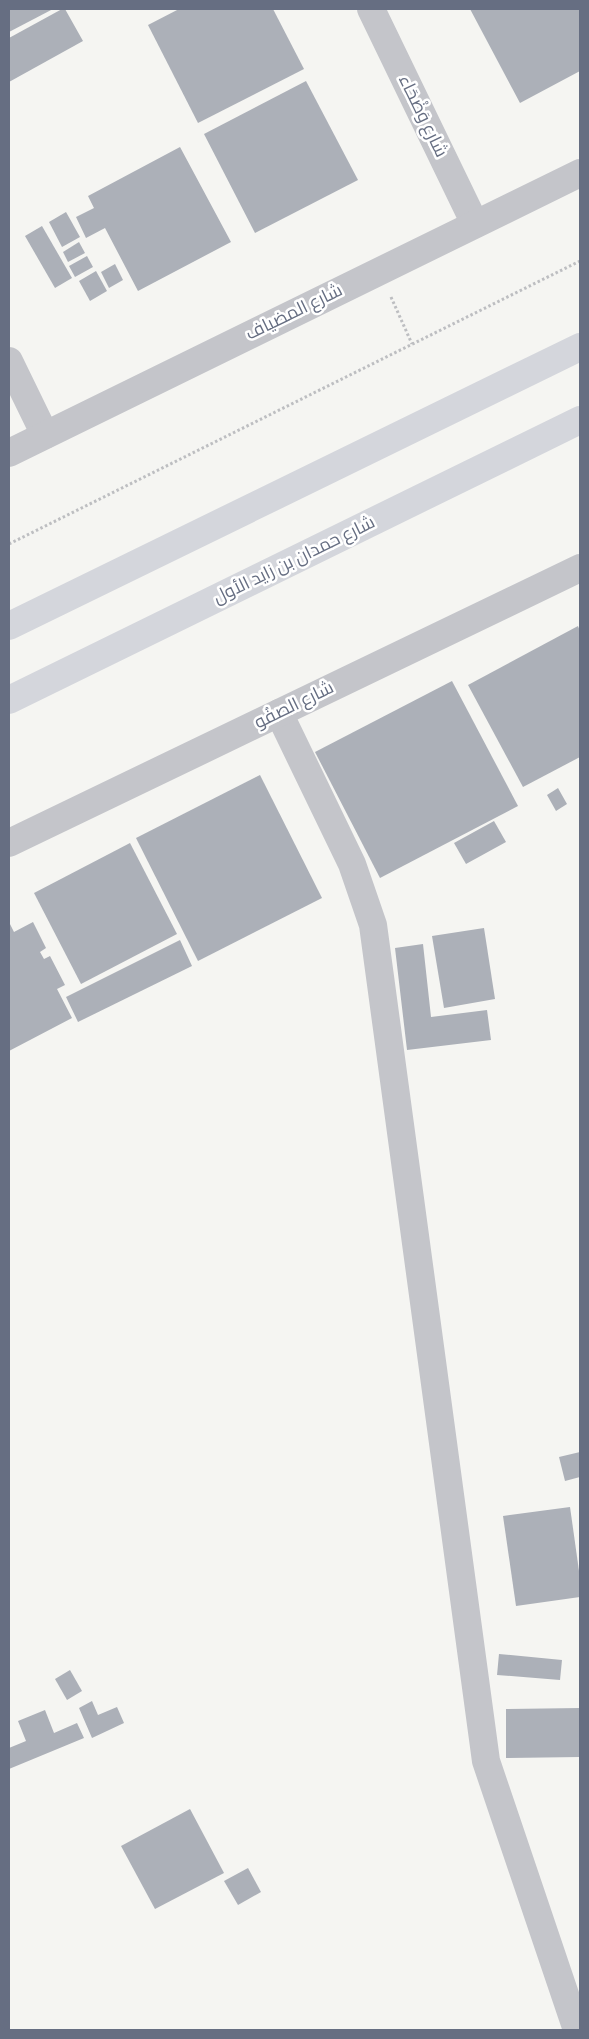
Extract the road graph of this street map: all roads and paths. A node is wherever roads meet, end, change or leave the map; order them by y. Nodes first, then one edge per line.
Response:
1 (371, 9) edge
2 (580, 173) edge
3 (475, 224) junction
4 (580, 262) edge
5 (379, 271) junction
6 (412, 344) junction
7 (580, 347) edge
8 (9, 362) edge
9 (580, 420) edge
10 (45, 435) junction
11 (9, 453) edge
12 (9, 544) edge
13 (580, 568) edge
14 (9, 626) edge
15 (9, 700) edge
16 (279, 713) junction
17 (9, 843) edge
18 (577, 2030) edge

1 - 3 street, شارع وَضْحَاء
2 - 3 street, شارع المضياف
3 - 5 street, شارع المضياف
4 - 6 path
5 - 6 path
5 - 10 street, شارع المضياف
6 - 12 path
7 - 14 main road
8 - 10 street
9 - 15 main road, شارع حمدان بن زايد الأول
10 - 11 street, شارع المضياف
13 - 16 street, شارع الصفُو
16 - 17 street, شارع الصفُو
16 - 18 street

